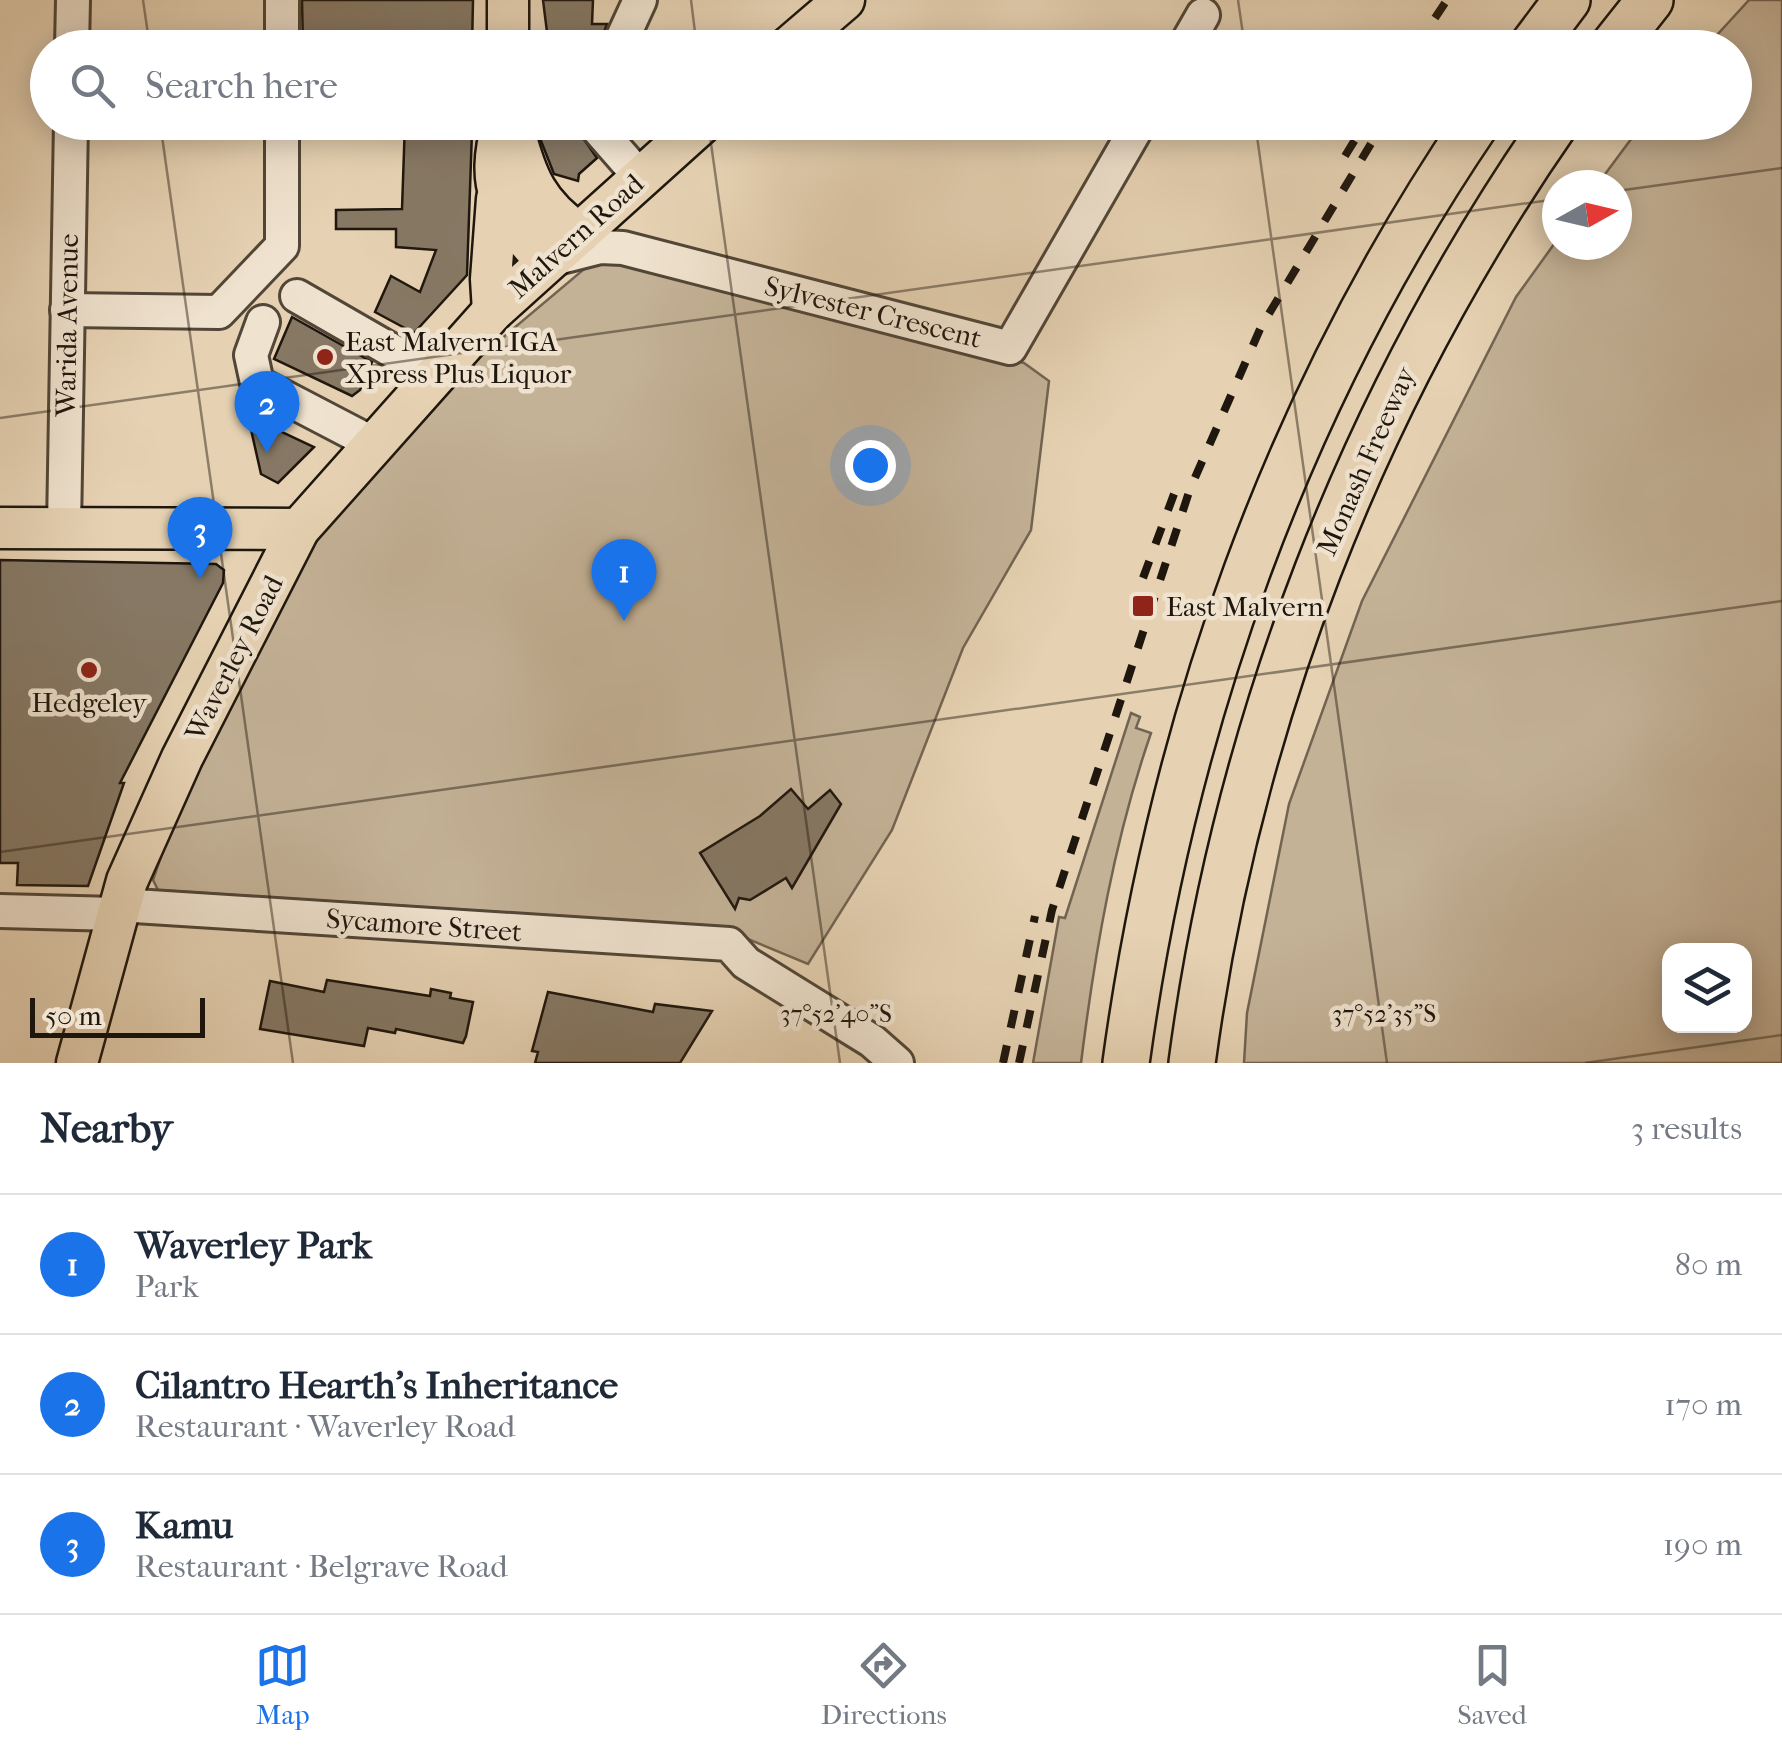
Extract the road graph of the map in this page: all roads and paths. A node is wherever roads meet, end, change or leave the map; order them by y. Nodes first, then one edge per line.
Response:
1 (74, 0) edge
2 (282, 0) edge
3 (508, 0) edge
4 (640, 0) edge
5 (844, 0) edge
6 (1567, 0) edge
7 (1650, 0) edge
8 (1203, 14) dead end
9 (73, 30) edge
10 (282, 30) edge
11 (508, 30) edge
12 (626, 30) edge
13 (809, 30) edge
14 (1194, 30) edge
15 (1544, 30) edge
16 (1626, 30) edge
17 (71, 140) edge
18 (282, 140) edge
19 (499, 140) edge
20 (516, 140) edge
21 (608, 140) edge
22 (683, 140) edge
23 (1130, 140) edge
24 (1466, 140) edge
25 (1544, 140) edge
26 (641, 178) junction
27 (497, 199) junction
28 (590, 240) junction
29 (546, 261) junction
30 (296, 296) dead end
31 (67, 310) junction
32 (493, 311) junction
33 (263, 322) dead end
34 (436, 376) junction
35 (372, 443) junction
36 (0, 528) edge
37 (64, 528) junction
38 (299, 529) junction
39 (117, 910) junction
40 (0, 911) edge
41 (77, 1063) edge
42 (897, 1063) edge
43 (1126, 1063) edge
44 (1192, 1063) edge

1 - 9 street
2 - 10 street
3 - 11 main road
4 - 12 street
5 - 13 main road
6 - 15 highway
7 - 16 highway
8 - 14 street
17 - 31 street, Warida Avenue
18 - 31 street
19 - 27 main road
20 - 28 main road
21 - 26 street
22 - 26 main road, Malvern Road
23 - 28 street, Sylvester Crescent
24 - 43 highway
25 - 44 highway, Monash Freeway
26 - 28 main road, Malvern Road
27 - 29 main road
27 - 32 main road
28 - 29 main road, Malvern Road
29 - 32 main road, Malvern Road
30 - 34 street
31 - 37 street, Warida Avenue
32 - 34 main road, Waverley Road
33 - 35 street
34 - 35 main road, Waverley Road
35 - 38 main road, Waverley Road
36 - 37 main road
37 - 38 main road
38 - 39 main road, Waverley Road
39 - 40 street, Sycamore Street
39 - 41 main road, Waverley Road
39 - 42 street, Sycamore Street

